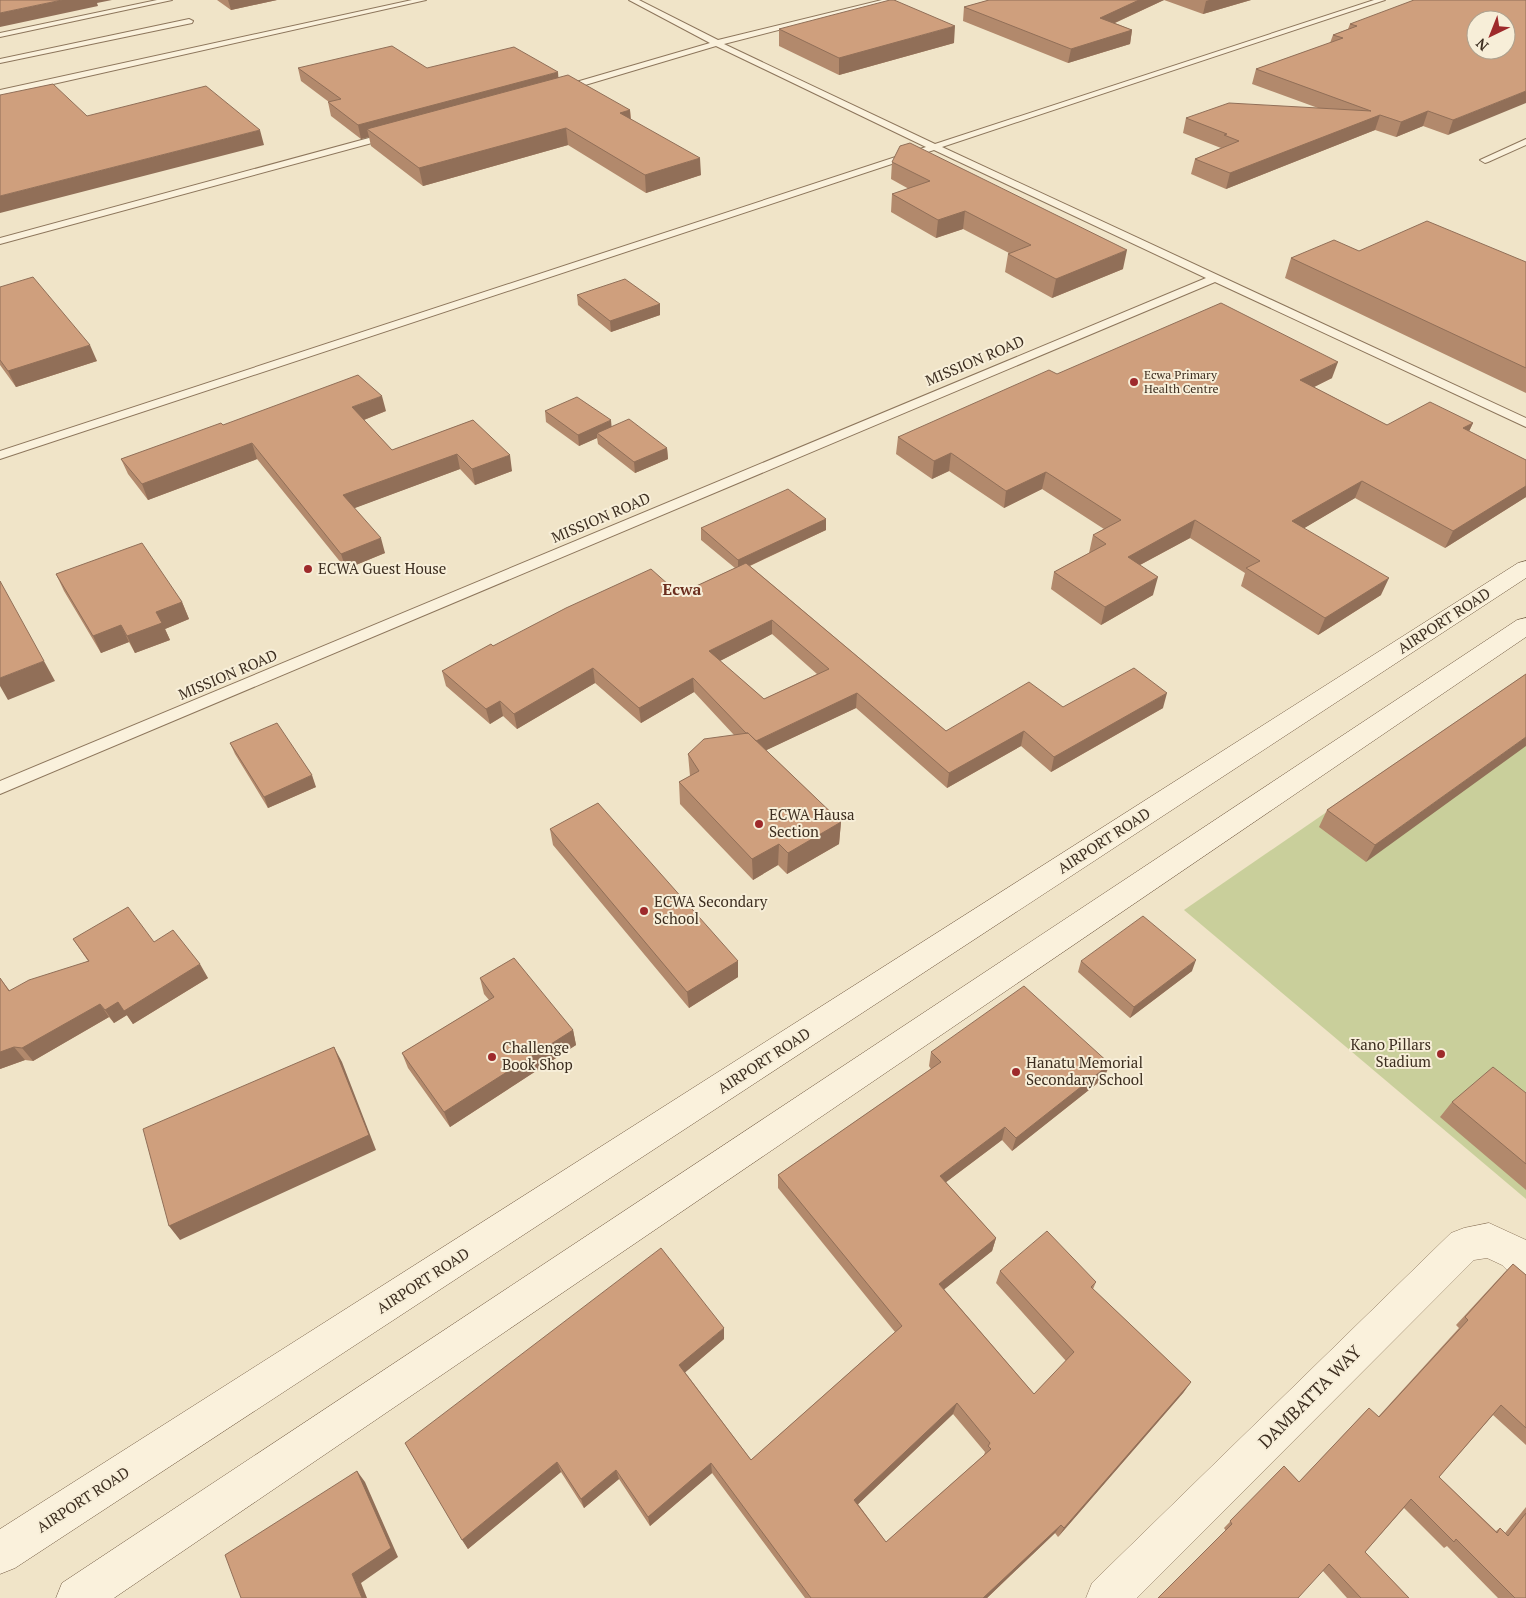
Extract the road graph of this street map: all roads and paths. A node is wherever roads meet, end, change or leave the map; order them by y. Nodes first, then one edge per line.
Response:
1 (168, 0) edge
2 (422, 0) edge
3 (633, 0) edge
4 (891, 0) edge
5 (1381, 0) edge
6 (189, 21) dead end
7 (0, 34) edge
8 (717, 44) junction
9 (0, 61) edge
10 (556, 90) edge
11 (0, 93) edge
12 (403, 132) edge
13 (1526, 142) edge
14 (934, 147) junction
15 (1485, 160) dead end
16 (0, 241) edge
17 (1215, 278) junction
18 (1526, 423) edge
19 (0, 455) edge
20 (1526, 568) edge
21 (1526, 626) edge
22 (0, 788) edge
23 (1526, 1263) edge
24 (0, 1553) edge
25 (77, 1598) edge
26 (1107, 1598) edge

1 - 7 lane
2 - 11 lane
3 - 8 lane
4 - 8 lane
5 - 14 lane
6 - 9 lane
8 - 10 lane
8 - 14 lane
12 - 16 lane
13 - 15 lane
14 - 17 lane
14 - 19 lane
17 - 18 lane
17 - 22 lane, MISSION ROAD
20 - 24 main road, AIRPORT ROAD
21 - 25 main road
23 - 26 main road, DAMBATTA WAY

